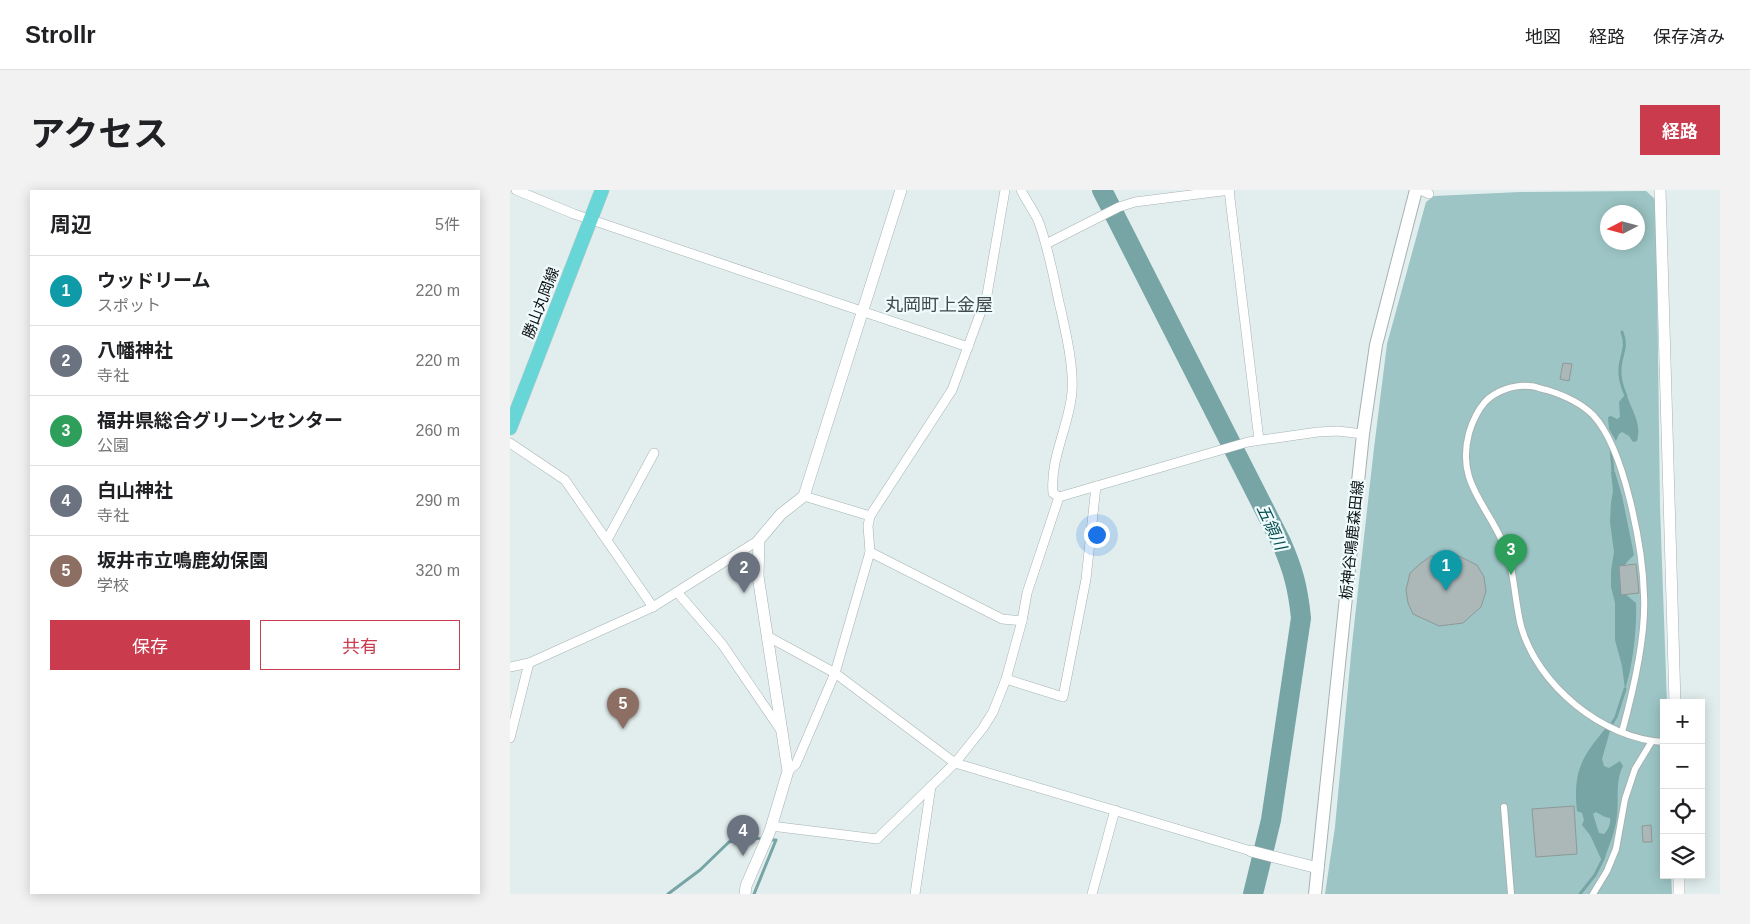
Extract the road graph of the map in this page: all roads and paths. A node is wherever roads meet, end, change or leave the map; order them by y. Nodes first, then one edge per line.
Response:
1 (516, 190) edge
2 (602, 190) edge
3 (901, 190) edge
4 (1005, 190) edge
5 (1021, 190) edge
6 (1230, 190) edge
7 (1660, 190) edge
8 (1422, 191) edge
9 (591, 219) junction
10 (1046, 244) junction
11 (863, 313) junction
12 (968, 347) junction
13 (510, 428) edge
14 (1363, 434) junction
15 (1259, 440) junction
16 (510, 443) edge
17 (654, 453) dead end
18 (1096, 486) junction
19 (804, 496) junction
20 (1059, 498) junction
21 (870, 516) junction
22 (607, 540) junction
23 (759, 540) junction
24 (870, 552) junction
25 (677, 592) junction
26 (653, 607) junction
27 (1022, 621) junction
28 (767, 636) junction
29 (529, 663) junction
30 (510, 667) edge
31 (835, 673) junction
32 (1006, 679) junction
33 (1675, 699) edge
34 (782, 732) junction
35 (1622, 732) junction
36 (510, 738) edge
37 (1652, 742) junction
38 (1660, 742) edge
39 (955, 763) junction
40 (788, 771) junction
41 (931, 786) junction
42 (1504, 807) dead end
43 (1115, 810) junction
44 (771, 826) junction
45 (1251, 851) joint
46 (1318, 868) junction
47 (1679, 879) edge
48 (744, 894) edge
49 (915, 894) edge
50 (1092, 894) edge
51 (1315, 894) edge
52 (1511, 894) edge
53 (1593, 894) edge
54 (1679, 894) edge

1 - 9 street
2 - 9 main road, 勝山丸岡線
3 - 11 street
4 - 12 street
5 - 10 street
6 - 10 street
6 - 15 street
7 - 33 street
8 - 14 main road, 栃神谷鳴鹿森田線
9 - 11 street
9 - 13 main road, 勝山丸岡線
10 - 20 street
11 - 12 street
11 - 19 street
12 - 21 street
14 - 15 street
14 - 46 main road, 栃神谷鳴鹿森田線
15 - 18 street
16 - 22 street
17 - 22 street
18 - 20 street
18 - 32 street
19 - 21 street
19 - 23 street
20 - 27 street
21 - 24 street
22 - 26 street
23 - 25 street
23 - 28 street
24 - 27 street
24 - 31 street
25 - 26 street
25 - 34 street
26 - 29 street
27 - 32 street
28 - 31 street
28 - 34 street
29 - 30 street
29 - 36 street
31 - 39 street
31 - 40 street
32 - 39 street
34 - 40 street
35 - 35 street
35 - 37 street
37 - 38 street
37 - 53 street
39 - 41 street
39 - 43 street
40 - 44 street
41 - 44 street
41 - 49 street
42 - 52 street
43 - 45 street
43 - 50 street
44 - 48 street
45 - 46 street
46 - 51 main road, 栃神谷鳴鹿森田線
47 - 54 street

